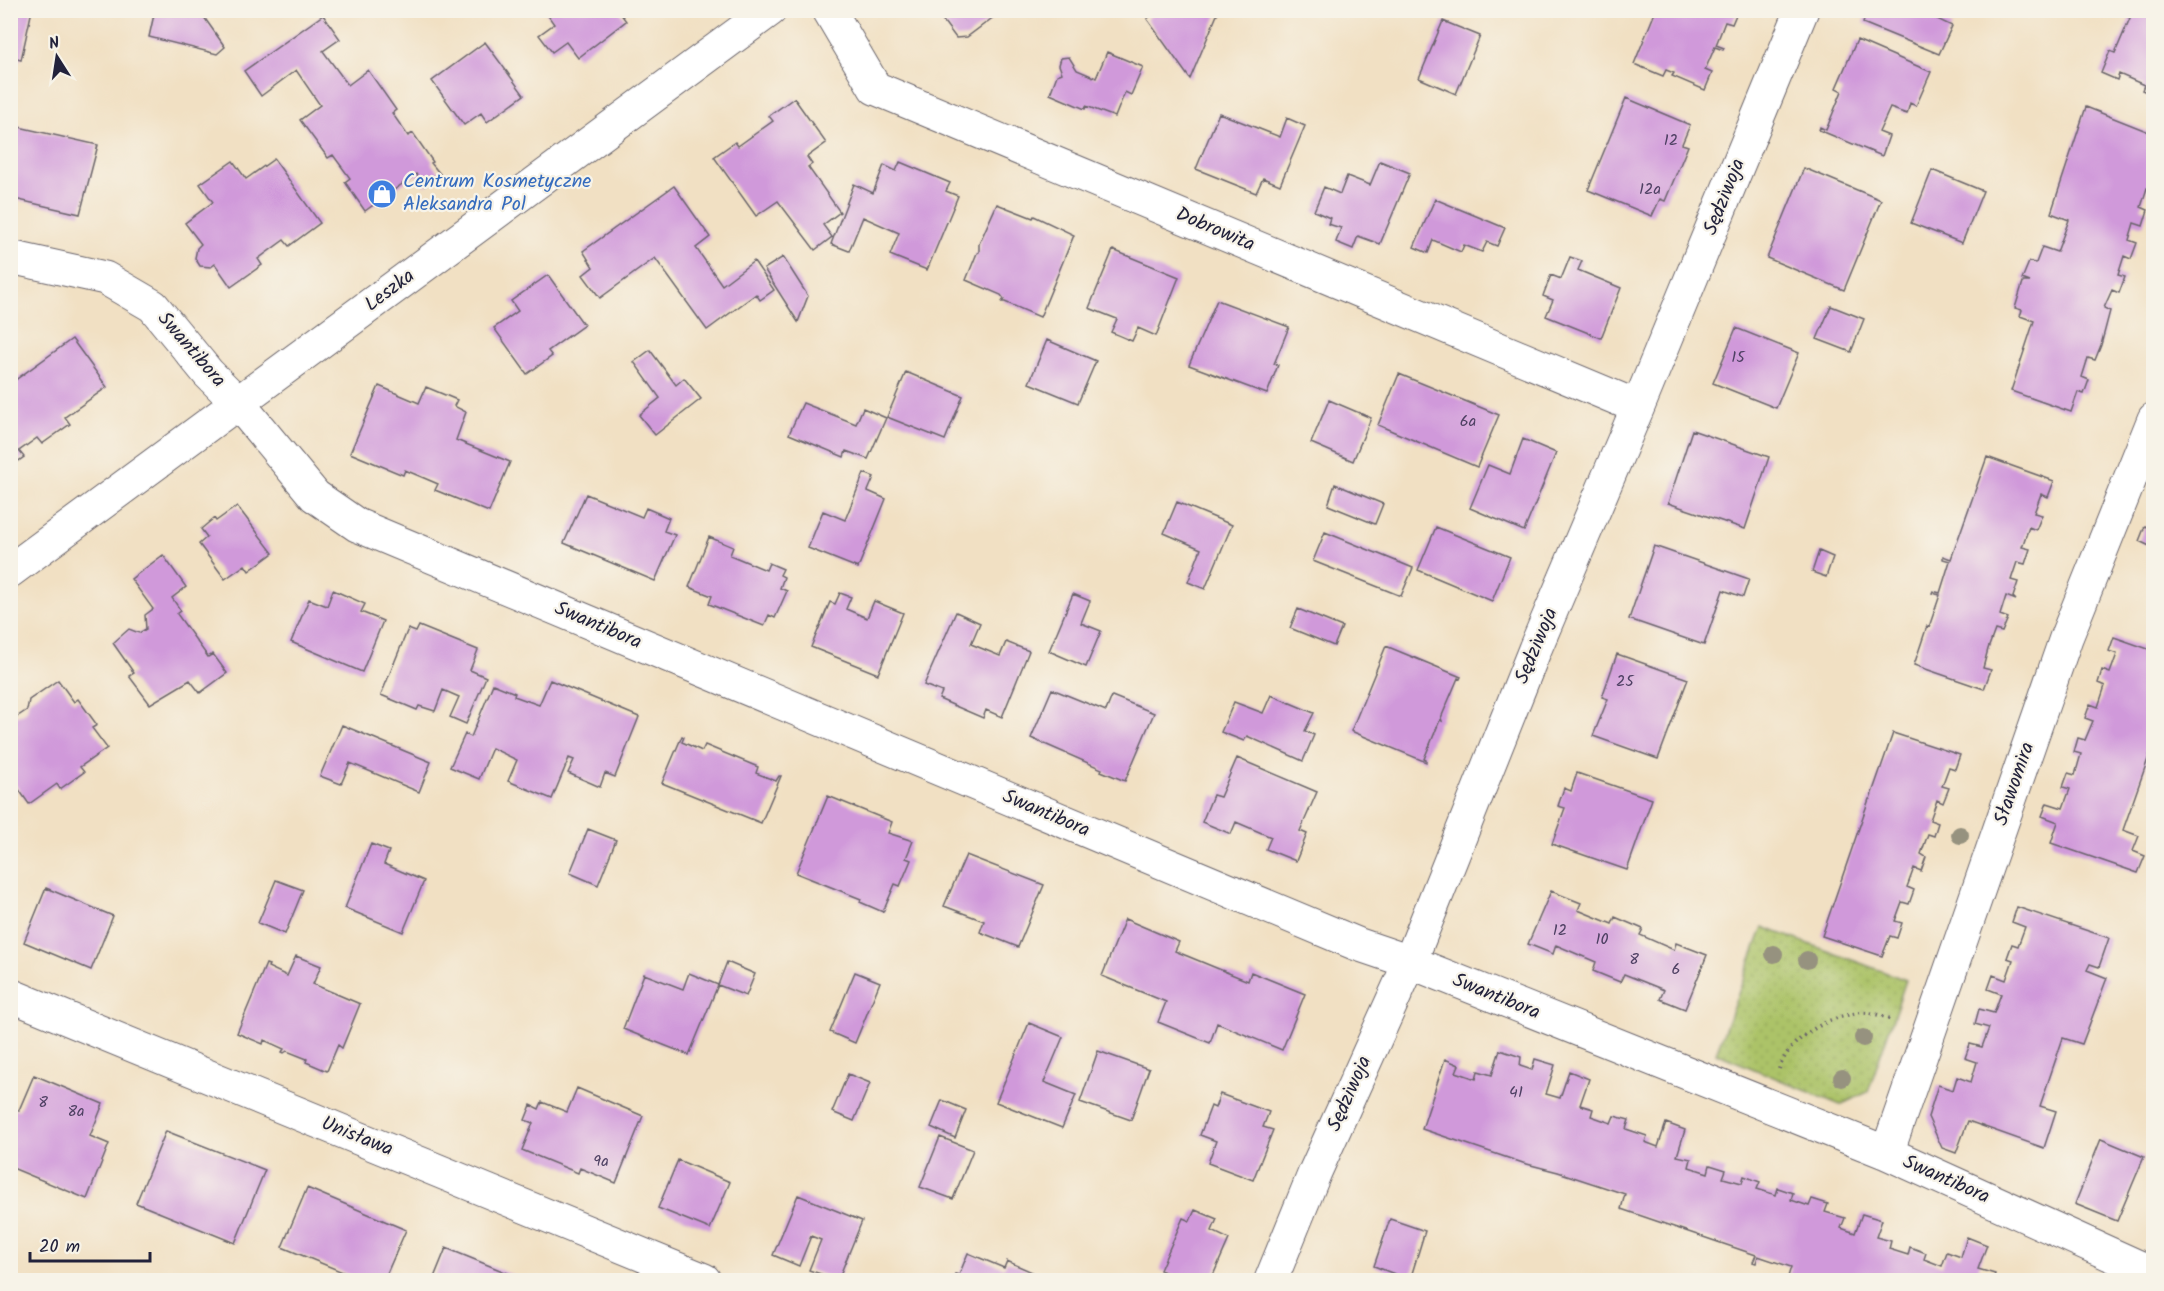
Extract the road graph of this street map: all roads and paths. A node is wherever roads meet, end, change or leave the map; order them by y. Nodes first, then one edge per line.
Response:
1 (770, 10) edge
2 (829, 10) edge
3 (1802, 10) edge
4 (10, 257) edge
5 (238, 403) junction
6 (1638, 407) junction
7 (2154, 419) edge
8 (10, 572) edge
9 (1410, 962) junction
10 (10, 995) edge
11 (1893, 1020) dead end
12 (1775, 1078) dead end
13 (1887, 1153) junction
14 (2154, 1274) edge
15 (704, 1281) edge
16 (1271, 1281) edge

1 - 5 street, Leszka
2 - 6 street, Dobrowita
3 - 6 street, Sędziwoja
4 - 5 street, Swantibora
5 - 8 street, Leszka
5 - 9 street, Swantibora
6 - 9 street, Sędziwoja
7 - 13 street, Sławomira
9 - 13 street, Swantibora
9 - 16 street, Sędziwoja
10 - 15 street, Unisława
11 - 12 path
13 - 14 street, Swantibora

